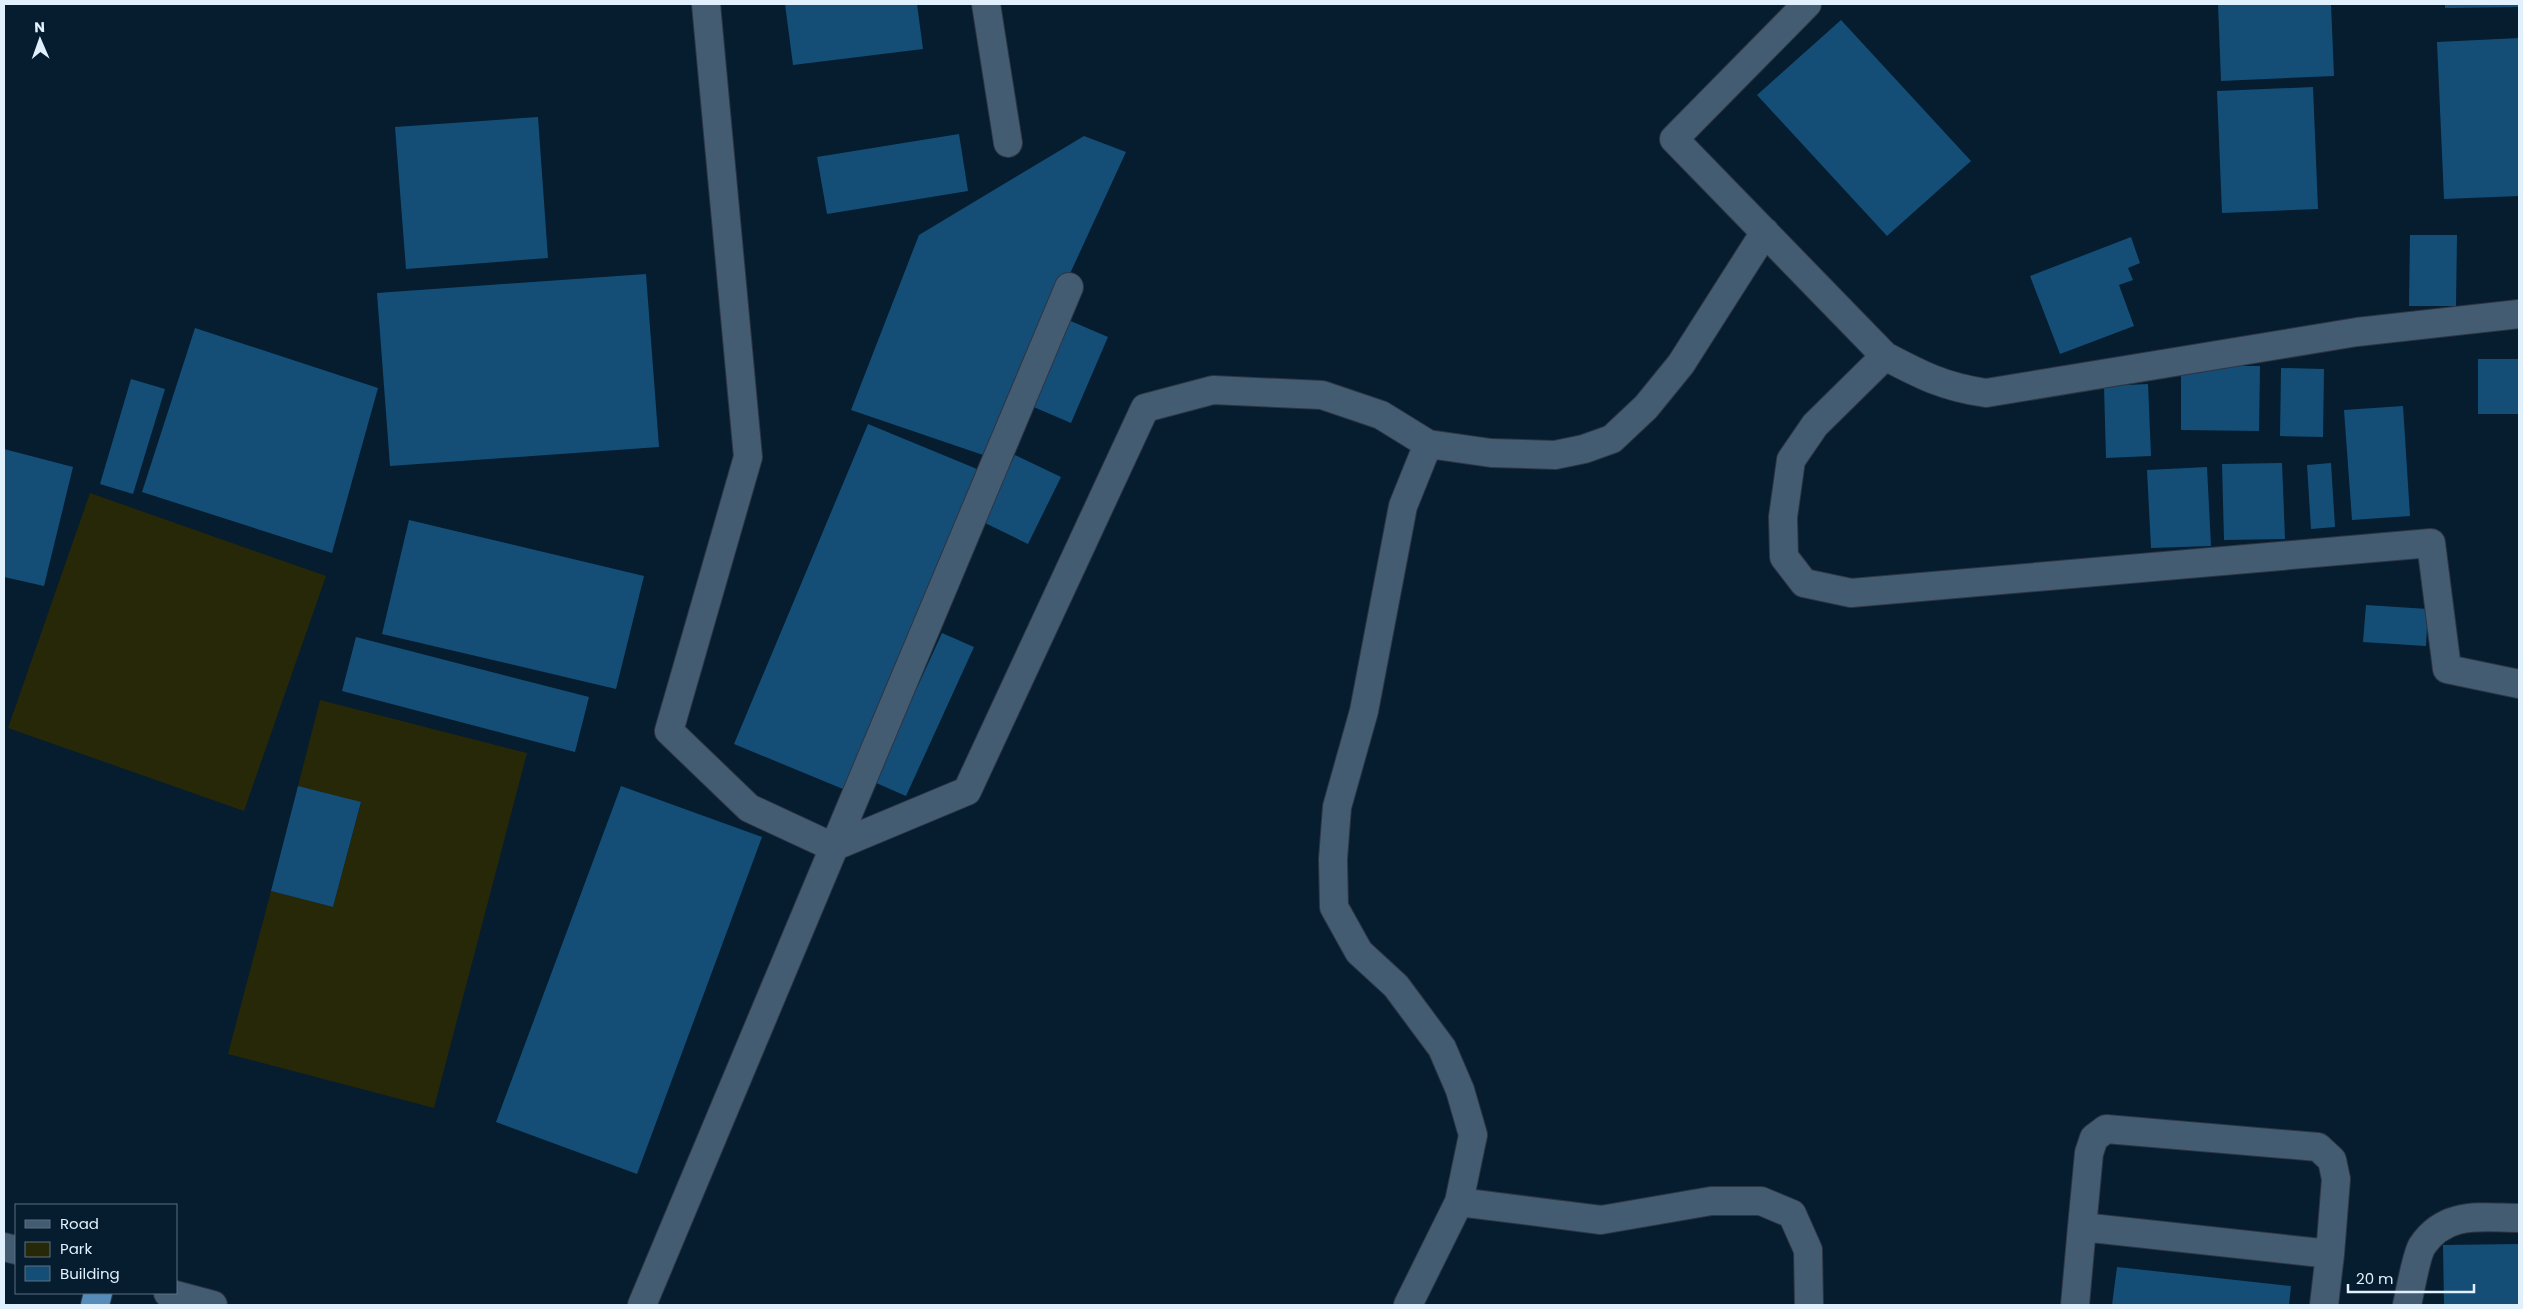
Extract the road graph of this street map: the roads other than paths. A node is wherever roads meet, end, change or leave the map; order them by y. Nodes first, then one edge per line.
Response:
1 (706, 4) edge
2 (986, 4) edge
3 (1808, 4) edge
4 (1008, 143) dead end
5 (1765, 232) junction
6 (1069, 287) dead end
7 (2519, 314) edge
8 (1885, 356) junction
9 (1428, 444) junction
10 (2519, 684) edge
11 (833, 847) junction
12 (1459, 1202) junction
13 (2519, 1218) edge
14 (2082, 1227) junction
15 (2330, 1254) junction
16 (172, 1294) edge
17 (213, 1305) edge
18 (642, 1305) edge
19 (1408, 1305) edge
20 (1809, 1305) edge
21 (2076, 1305) edge
22 (2324, 1305) edge
23 (2406, 1305) edge

1 - 11 street
2 - 4 street
3 - 5 street
5 - 8 street
5 - 9 street
6 - 11 street
7 - 8 street
8 - 10 street
9 - 11 street
9 - 12 street
11 - 18 street
12 - 19 street
12 - 20 street
13 - 23 street
14 - 15 street
14 - 15 street
14 - 21 street
15 - 22 street
16 - 17 street

